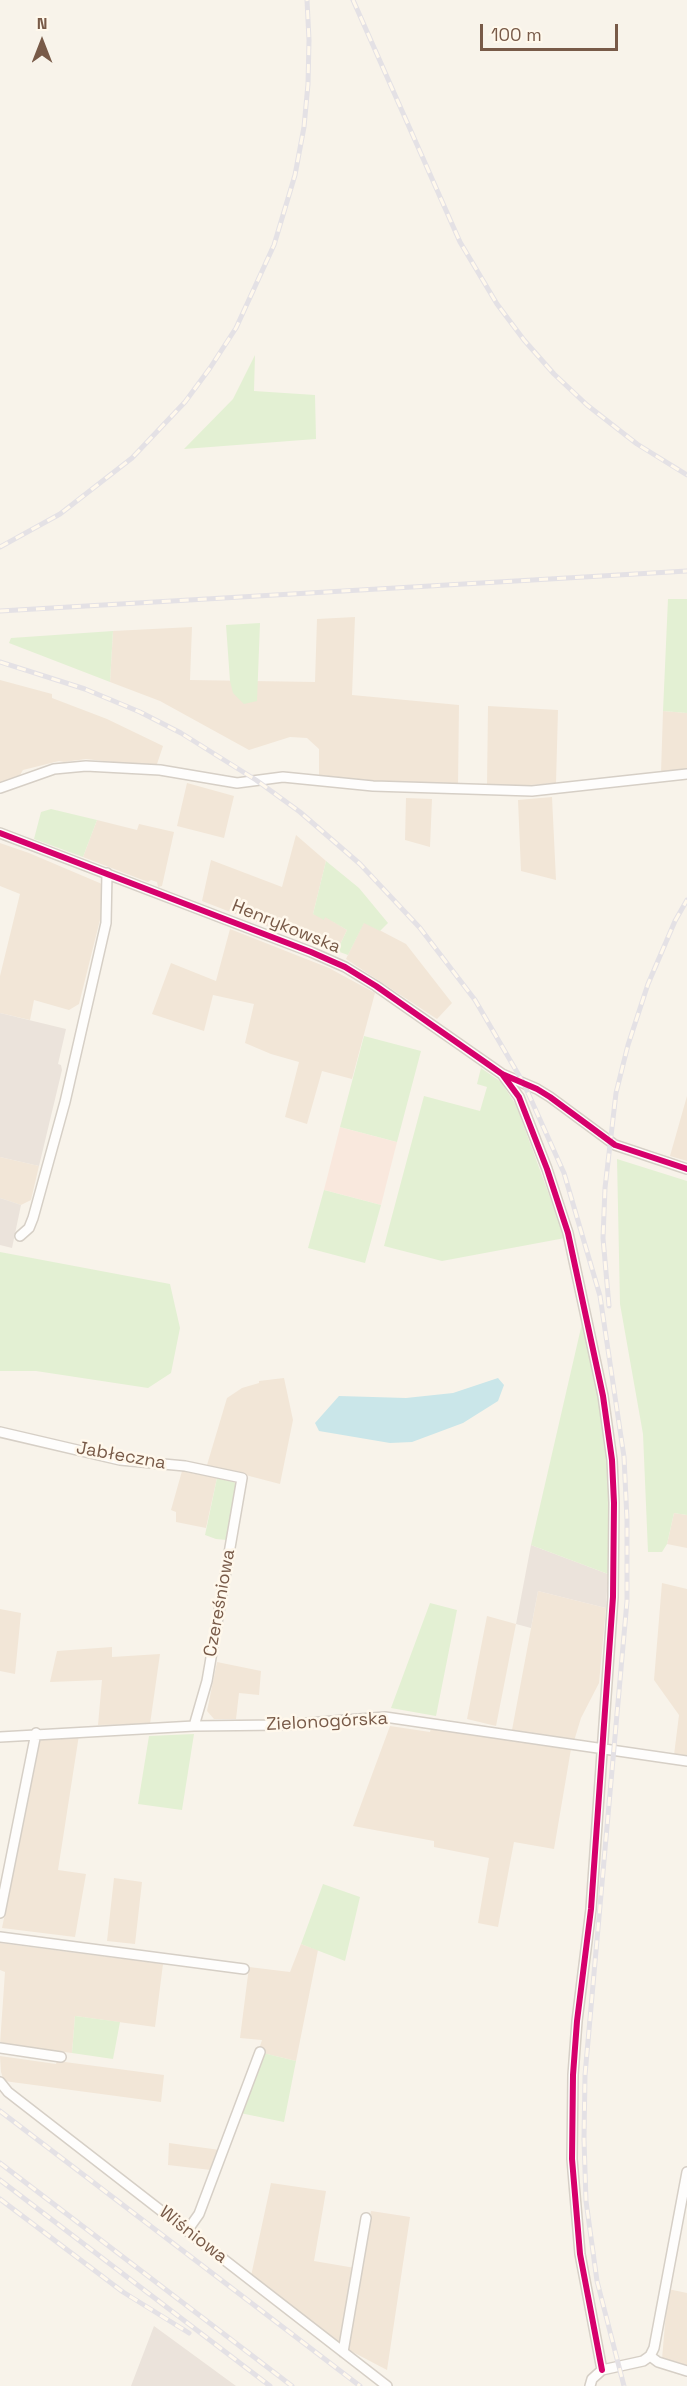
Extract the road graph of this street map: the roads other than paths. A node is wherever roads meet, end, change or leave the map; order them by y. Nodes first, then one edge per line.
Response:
1 (687, 774) edge
2 (0, 788) edge
3 (0, 833) edge
4 (107, 873) junction
5 (502, 1074) junction
6 (687, 1169) edge
7 (20, 1236) dead end
8 (0, 1432) edge
9 (242, 1478) joint
10 (194, 1726) junction
11 (36, 1734) junction
12 (0, 1737) edge
13 (602, 1749) junction
14 (687, 1761) edge
15 (0, 1913) edge
16 (0, 1937) edge
17 (244, 1969) dead end
18 (0, 2048) edge
19 (260, 2052) dead end
20 (61, 2057) dead end
21 (0, 2082) edge
22 (687, 2172) edge
23 (366, 2217) dead end
24 (187, 2231) junction
25 (343, 2352) junction
26 (650, 2356) junction
27 (602, 2370) junction
28 (687, 2371) edge
29 (387, 2386) edge
30 (590, 2386) edge

1 - 2 street
3 - 4 street, Henrykowska
4 - 5 street, Henrykowska
4 - 7 street
5 - 6 street, Henrykowska
5 - 13 street
8 - 9 street, Jabłeczna
9 - 10 street, Czereśniowa
10 - 11 street, Zielonogórska
10 - 13 street, Zielonogórska
11 - 12 street, Zielonogórska
11 - 15 street
13 - 14 street, Zielonogórska
13 - 27 street
16 - 17 street
18 - 20 street
19 - 24 street
21 - 24 street, Wiśniowa
22 - 26 street
23 - 25 street
24 - 25 street, Wiśniowa
25 - 29 street, Wiśniowa
26 - 27 street
26 - 28 street
27 - 30 street

